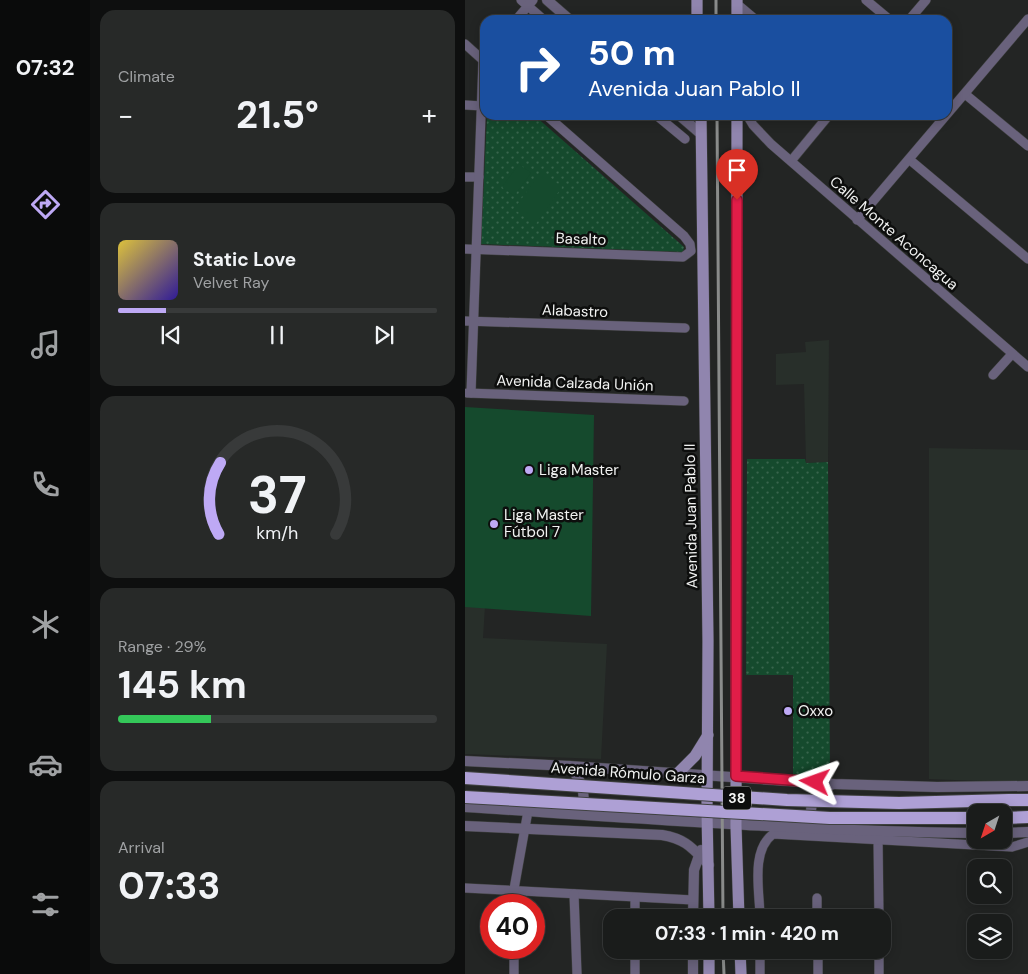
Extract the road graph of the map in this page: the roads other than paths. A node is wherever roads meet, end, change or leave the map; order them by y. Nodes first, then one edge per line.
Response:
1 (547, 0) edge
2 (697, 0) edge
3 (866, 0) edge
4 (925, 0) edge
5 (527, 2) edge
6 (737, 2) edge
7 (519, 15) edge
8 (540, 15) edge
9 (564, 15) edge
10 (697, 15) edge
11 (737, 15) edge
12 (751, 15) edge
13 (884, 15) edge
14 (913, 15) edge
15 (1026, 25) edge
16 (465, 44) edge
17 (480, 57) edge
18 (965, 94) junction
19 (465, 105) edge
20 (480, 106) edge
21 (952, 110) edge
22 (482, 120) edge
23 (552, 120) edge
24 (662, 120) edge
25 (685, 120) edge
26 (701, 120) edge
27 (737, 120) edge
28 (751, 120) edge
29 (825, 120) edge
30 (944, 120) edge
31 (701, 134) junction
32 (685, 139) dead end
33 (1028, 146) edge
34 (911, 160) junction
35 (791, 161) junction
36 (465, 177) edge
37 (479, 177) junction
38 (857, 220) junction
39 (465, 248) edge
40 (477, 249) junction
41 (1028, 259) edge
42 (470, 321) edge
43 (685, 328) dead end
44 (1012, 354) junction
45 (1028, 367) edge
46 (993, 375) dead end
47 (468, 393) edge
48 (684, 402) dead end
49 (709, 734) junction
50 (465, 762) edge
51 (569, 766) junction
52 (679, 772) junction
53 (708, 774) junction
54 (736, 776) junction
55 (465, 778) edge
56 (833, 784) junction
57 (1028, 786) edge
58 (465, 797) edge
59 (1028, 800) edge
60 (465, 807) edge
61 (528, 811) junction
62 (573, 815) junction
63 (1028, 817) edge
64 (967, 818) edge
65 (1013, 818) edge
66 (672, 821) junction
67 (707, 824) junction
68 (465, 826) edge
69 (736, 826) junction
70 (524, 828) junction
71 (820, 829) junction
72 (1028, 832) edge
73 (967, 833) edge
74 (1013, 833) edge
75 (878, 837) junction
76 (708, 841) junction
77 (1028, 842) edge
78 (687, 843) junction
79 (699, 855) junction
80 (709, 865) junction
81 (465, 888) edge
82 (514, 889) junction
83 (514, 894) edge
84 (574, 894) junction
85 (635, 898) junction
86 (817, 898) dead end
87 (693, 900) junction
88 (635, 909) edge
89 (693, 909) edge
90 (709, 909) edge
91 (739, 909) edge
92 (760, 909) edge
93 (817, 909) edge
94 (879, 909) edge
95 (514, 959) edge
96 (635, 959) edge
97 (693, 959) edge
98 (709, 959) edge
99 (740, 959) edge
100 (760, 959) edge
101 (818, 959) edge
102 (879, 959) edge
103 (514, 974) edge
104 (577, 974) edge
105 (635, 974) edge
106 (693, 974) edge
107 (709, 974) edge
108 (741, 974) edge
109 (761, 974) edge
110 (818, 974) edge
111 (879, 974) edge

1 - 9 street
2 - 10 main road
3 - 13 street
4 - 14 street
5 - 7 street
5 - 8 street
6 - 11 main road
6 - 12 street
15 - 18 street
16 - 17 street
18 - 21 street
18 - 33 street
19 - 20 street
22 - 37 street
23 - 40 street, Basalto
24 - 32 street
25 - 31 street
26 - 31 main road, Avenida Juan Pablo II
27 - 54 main road
28 - 35 street, Calle Monte Aconcagua
29 - 35 street
30 - 34 street
31 - 49 main road, Avenida Juan Pablo II
34 - 38 street
34 - 41 street
35 - 38 street, Calle Monte Aconcagua
36 - 37 street
37 - 40 street
38 - 44 street, Calle Monte Aconcagua
39 - 40 street, Basalto
40 - 42 street
42 - 43 street, Alabastro
42 - 47 street
44 - 45 street, Calle Monte Aconcagua
44 - 46 street
47 - 48 street, Avenida Calzada Unión
49 - 52 main road
49 - 53 main road, Avenida Juan Pablo II
50 - 51 street, Avenida Rómulo Garza
51 - 52 street, Avenida Rómulo Garza
51 - 62 street
52 - 53 street, Avenida Rómulo Garza
53 - 54 street, Avenida Rómulo Garza
53 - 67 main road, Avenida Juan Pablo II
54 - 56 street, Avenida Rómulo Garza
54 - 69 main road
55 - 59 main road, Avenida Rómulo Garza / 38, bridge
56 - 57 street, Avenida Rómulo Garza
56 - 71 street
58 - 64 main road, 38, bridge
60 - 61 street
61 - 62 street
61 - 70 street
62 - 66 street
63 - 65 main road
66 - 67 street
66 - 78 street
67 - 69 street
67 - 76 main road, Avenida Juan Pablo II
68 - 70 street
69 - 71 street
69 - 91 main road
70 - 78 street
70 - 82 street
71 - 75 street
72 - 74 street
73 - 75 street
75 - 77 street
75 - 92 street
75 - 94 street
76 - 79 street
76 - 80 main road, Avenida Juan Pablo II
78 - 79 street
79 - 80 street
79 - 87 street
80 - 90 main road, Avenida Juan Pablo II
81 - 82 street
82 - 83 street
82 - 84 street
84 - 85 street
84 - 104 street
85 - 87 street
85 - 88 street
86 - 93 street
87 - 89 street
95 - 103 street
96 - 105 street
97 - 106 street
98 - 107 main road
99 - 108 main road
100 - 109 street
101 - 110 street
102 - 111 street

